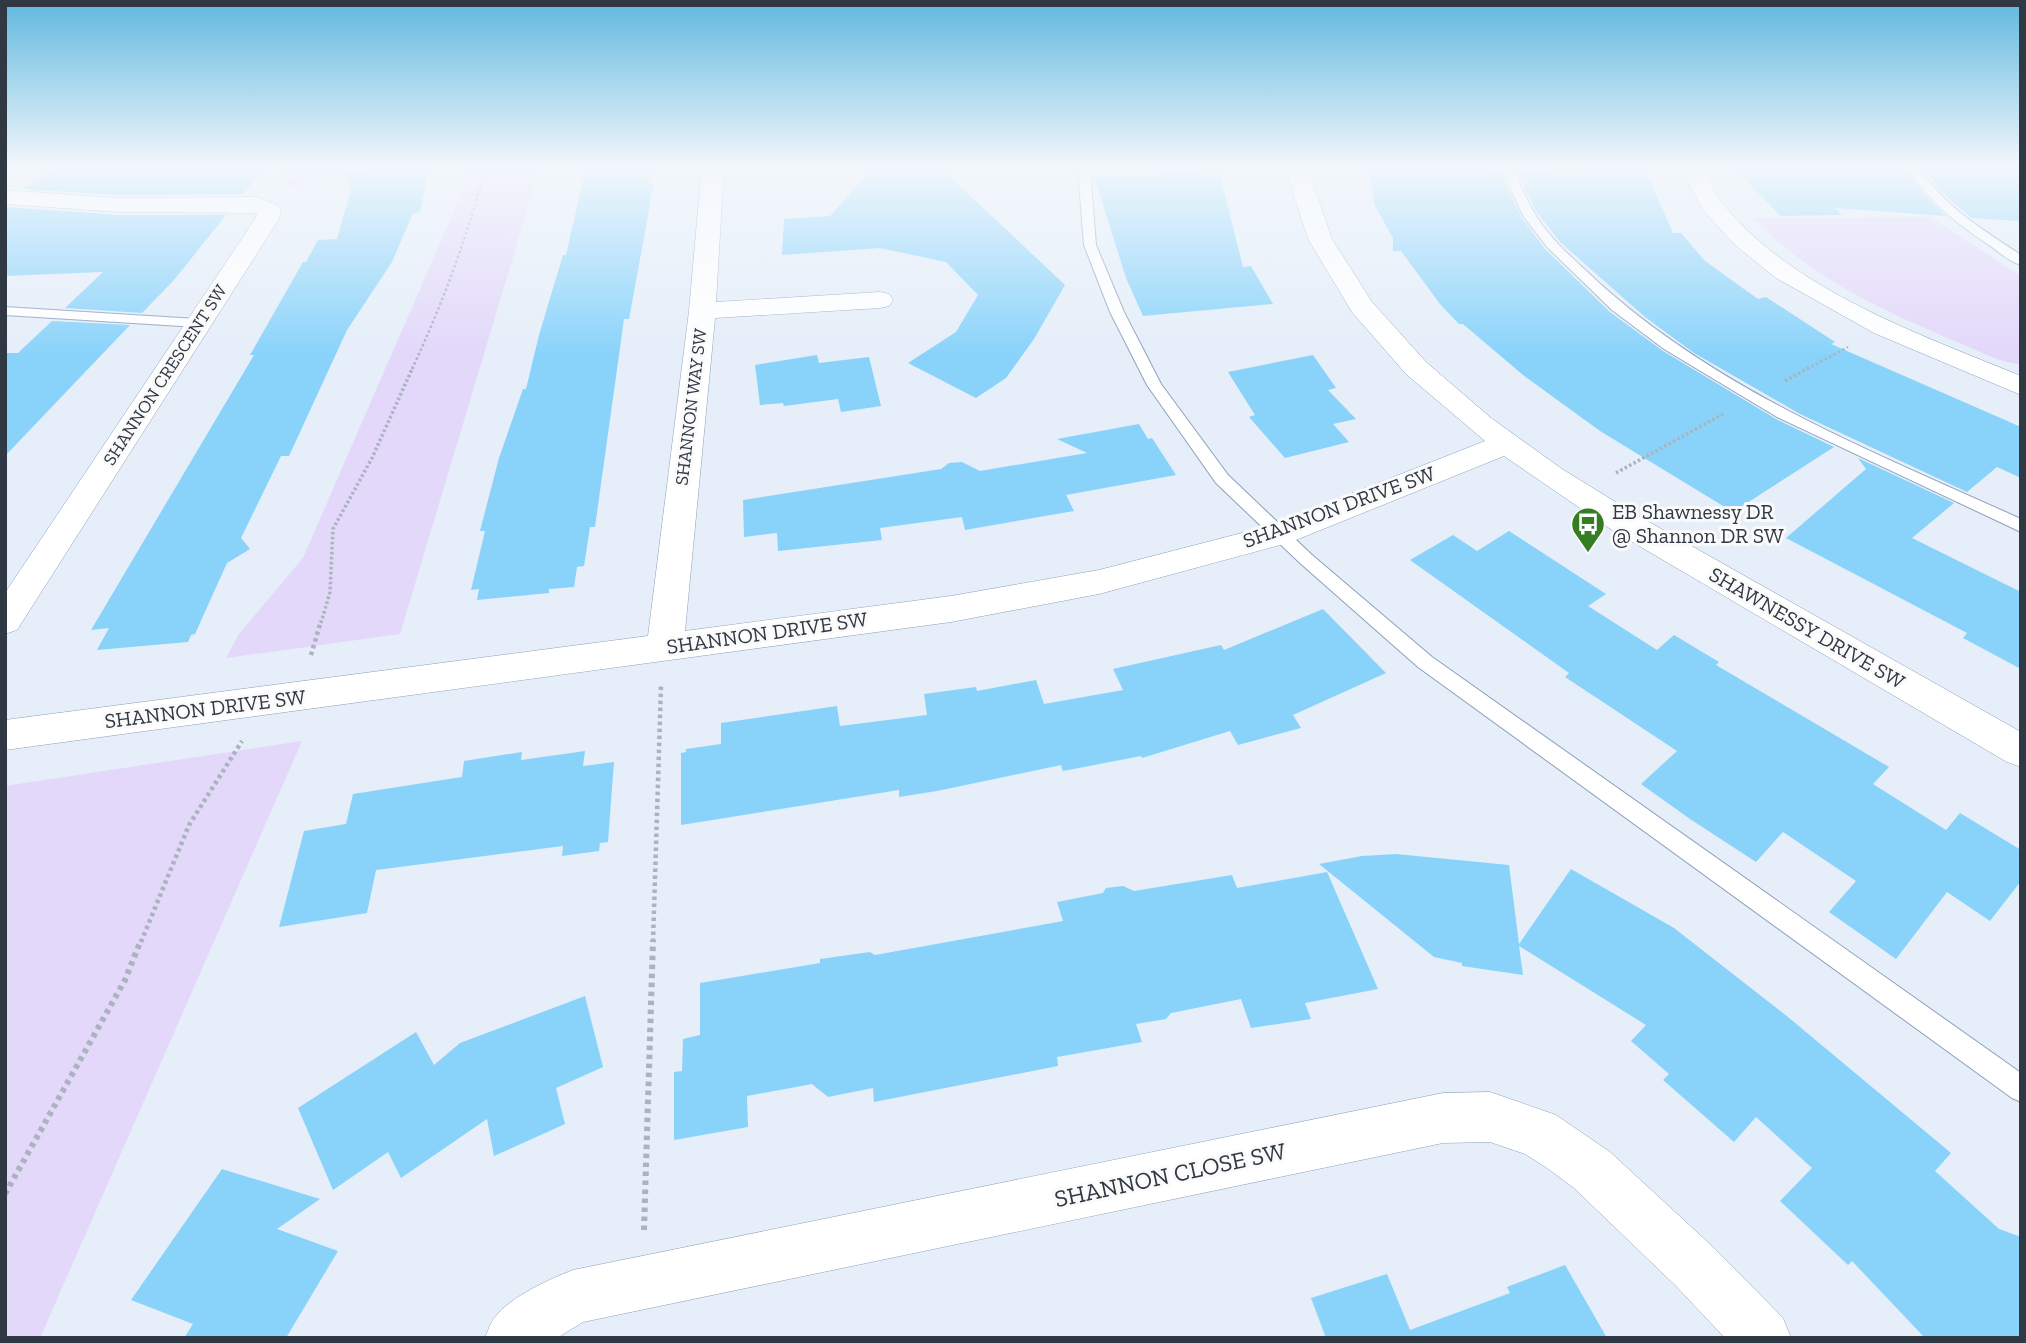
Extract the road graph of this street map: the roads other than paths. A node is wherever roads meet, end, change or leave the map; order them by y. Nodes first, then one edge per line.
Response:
1 (260, 230) edge
2 (708, 230) edge
3 (1089, 230) edge
4 (1314, 230) edge
5 (1539, 230) edge
6 (1734, 230) edge
7 (1976, 230) edge
8 (2021, 261) edge
9 (880, 300) dead end
10 (5, 311) edge
11 (702, 311) junction
12 (197, 323) junction
13 (2021, 386) edge
14 (1508, 443) junction
15 (2021, 526) edge
16 (1279, 534) junction
17 (5, 621) edge
18 (665, 647) junction
19 (5, 735) edge
20 (2021, 751) edge
21 (2021, 1089) edge
22 (513, 1338) edge
23 (1763, 1338) edge

1 - 12 street, SHANNON CRESCENT SW
2 - 11 street, SHANNON WAY SW
3 - 16 lane
4 - 14 street, SHAWNESSY DRIVE SW
5 - 15 lane
6 - 13 street
7 - 8 lane
9 - 11 street
10 - 12 lane
11 - 18 street, SHANNON WAY SW
12 - 17 street, SHANNON CRESCENT SW
14 - 16 street, SHANNON DRIVE SW
14 - 20 street, SHAWNESSY DRIVE SW
16 - 18 street, SHANNON DRIVE SW
16 - 21 lane
18 - 19 street, SHANNON DRIVE SW
22 - 23 street, SHANNON CLOSE SW

